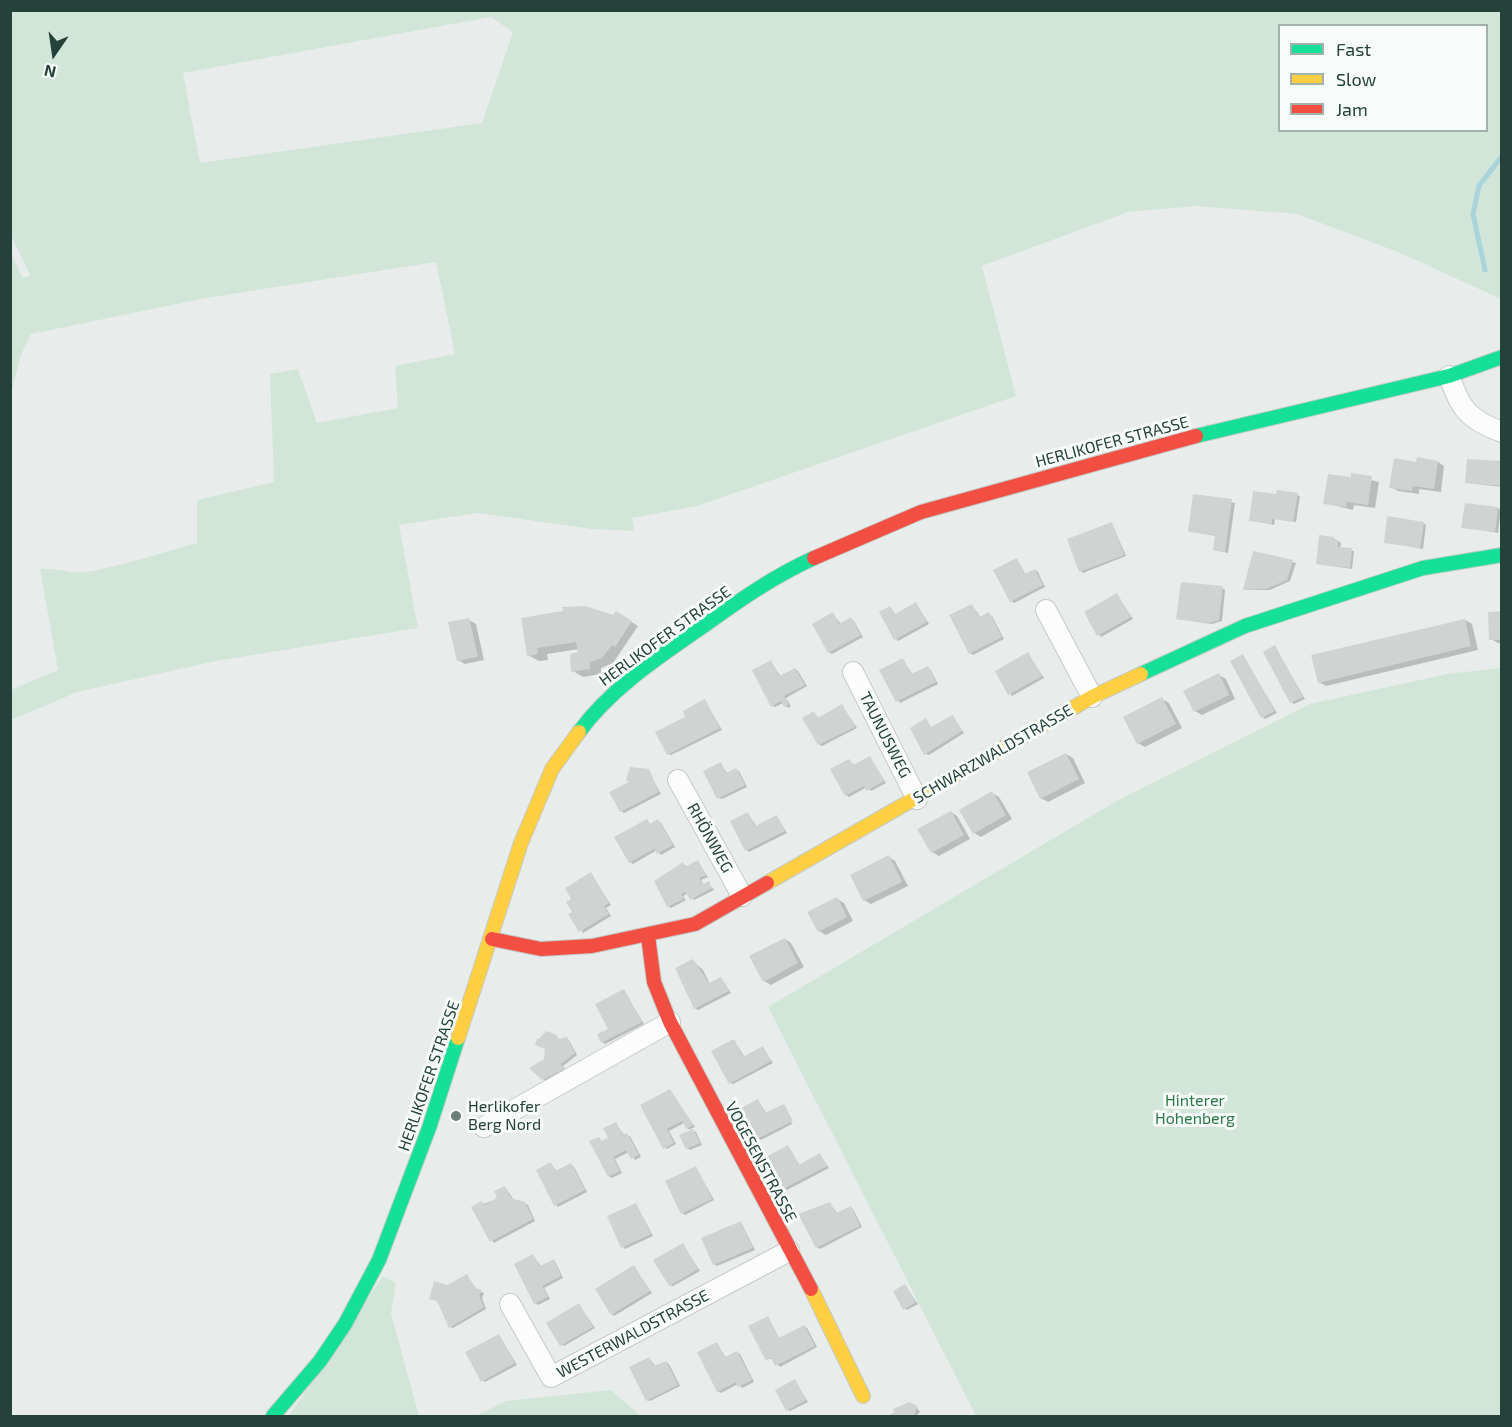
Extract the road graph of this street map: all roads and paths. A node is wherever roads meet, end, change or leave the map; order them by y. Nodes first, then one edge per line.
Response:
1 (1502, 357) edge
2 (1449, 376) junction
3 (1502, 432) edge
4 (1502, 555) edge
5 (1046, 610) dead end
6 (853, 672) dead end
7 (1092, 697) junction
8 (678, 780) dead end
9 (917, 799) junction
10 (742, 896) junction
11 (648, 936) junction
12 (492, 939) junction
13 (670, 1022) junction
14 (484, 1127) dead end
15 (789, 1251) junction
16 (510, 1304) dead end
17 (863, 1396) dead end
18 (273, 1416) edge

1 - 2 main road, HERLIKOFER STRASSE
2 - 3 street
2 - 12 main road, HERLIKOFER STRASSE
4 - 7 main road, SCHWARZWALDSTRASSE
5 - 7 street
6 - 9 street, TAUNUSWEG
7 - 9 main road, SCHWARZWALDSTRASSE
8 - 10 street, RHÖNWEG
9 - 10 main road, SCHWARZWALDSTRASSE
10 - 11 main road, SCHWARZWALDSTRASSE
11 - 12 main road, SCHWARZWALDSTRASSE
11 - 13 main road, VOGESENSTRASSE
12 - 18 main road, HERLIKOFER STRASSE
13 - 14 street
13 - 15 main road, VOGESENSTRASSE
15 - 16 street, WESTERWALDSTRASSE
15 - 17 main road, VOGESENSTRASSE

